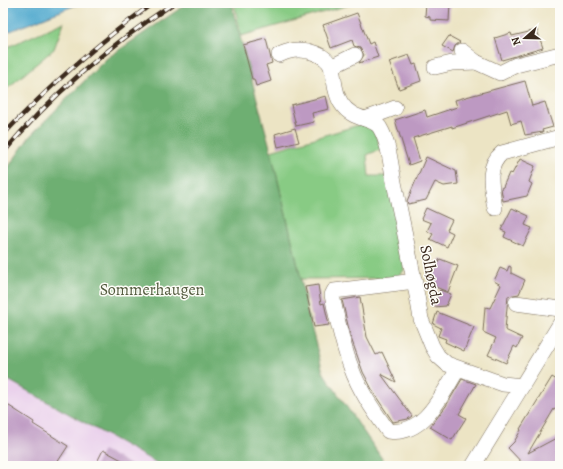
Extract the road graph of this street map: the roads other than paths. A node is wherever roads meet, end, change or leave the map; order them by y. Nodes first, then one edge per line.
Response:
1 (462, 51) dead end
2 (560, 54) edge
3 (279, 55) dead end
4 (355, 55) dead end
5 (476, 62) junction
6 (435, 67) dead end
7 (332, 71) junction
8 (396, 108) dead end
9 (365, 118) junction
10 (560, 137) edge
11 (495, 208) dead end
12 (415, 281) junction
13 (516, 303) dead end
14 (560, 309) edge
15 (560, 324) edge
16 (458, 369) junction
17 (522, 386) junction
18 (473, 466) edge

1 - 5 street
2 - 5 street
3 - 7 street, Solhøgda
4 - 7 street
5 - 6 street
7 - 9 street, Solhøgda
8 - 9 street
9 - 12 street, Solhøgda
10 - 11 street
12 - 16 street, Solhøgda
12 - 16 street
13 - 14 street
15 - 17 street
16 - 17 street, Solhøgda
17 - 18 street

